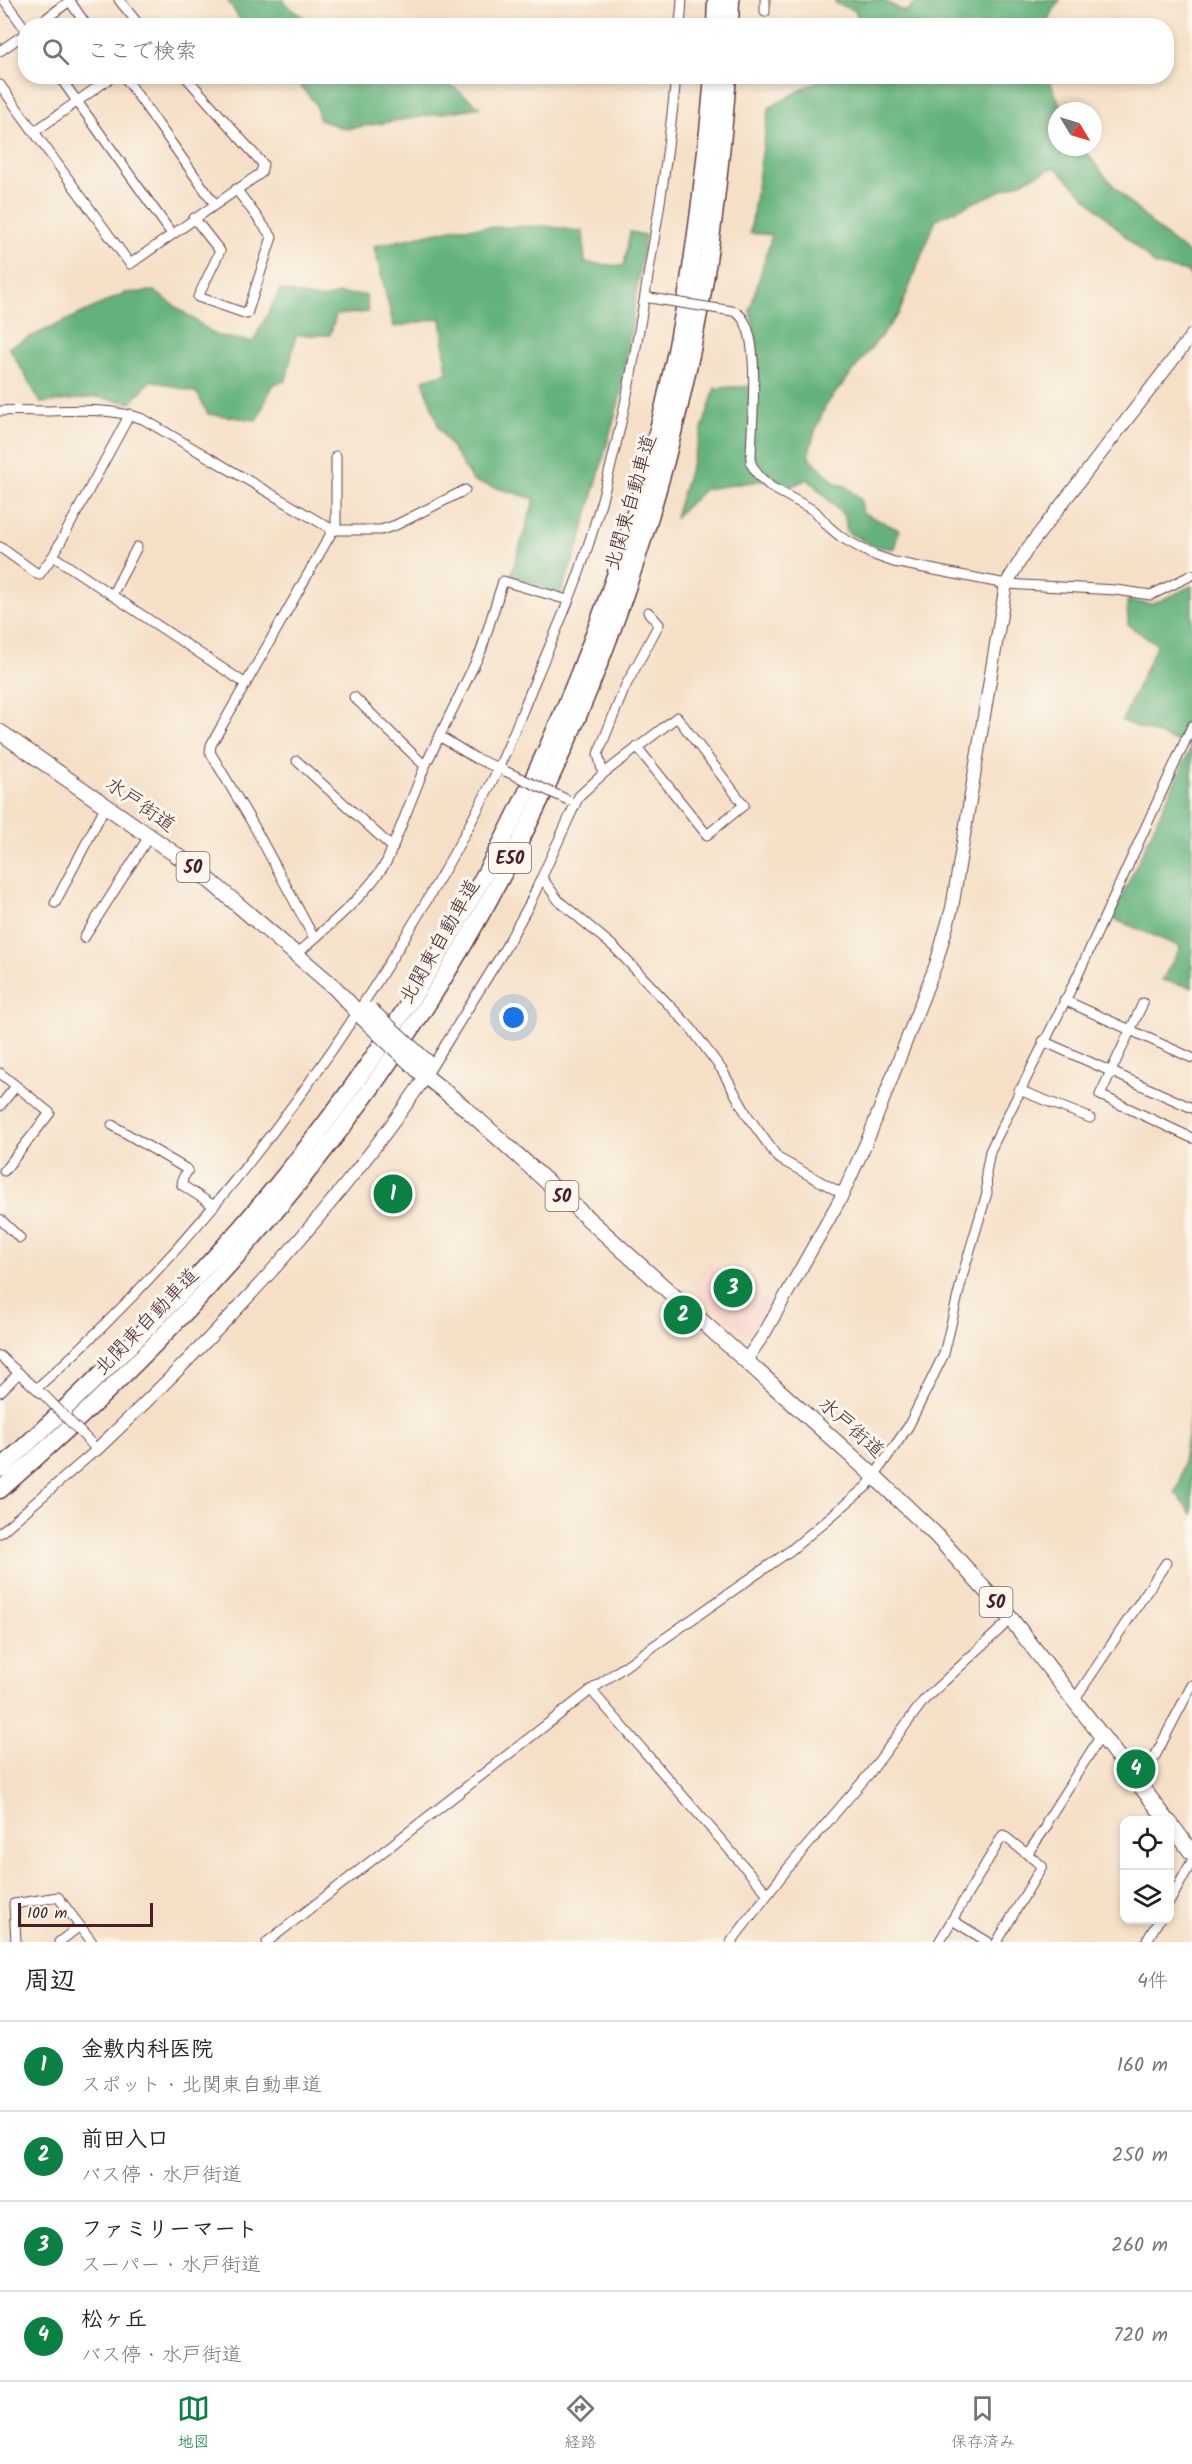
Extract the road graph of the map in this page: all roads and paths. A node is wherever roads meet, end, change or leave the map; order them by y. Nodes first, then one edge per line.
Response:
1 (4, 0) edge
2 (70, 0) edge
3 (119, 0) edge
4 (682, 0) edge
5 (716, 0) edge
6 (731, 0) edge
7 (765, 0) edge
8 (765, 12) dead end
9 (46, 18) edge
10 (82, 18) edge
11 (134, 18) edge
12 (681, 18) edge
13 (715, 18) edge
14 (730, 18) edge
15 (18, 20) edge
16 (18, 38) edge
17 (0, 51) edge
18 (64, 84) edge
19 (102, 84) edge
20 (130, 84) edge
21 (192, 84) edge
22 (675, 84) edge
23 (712, 84) edge
24 (727, 84) edge
25 (0, 85) edge
26 (77, 102) junction
27 (34, 132) junction
28 (236, 189) junction
29 (214, 203) junction
30 (194, 218) junction
31 (172, 234) junction
32 (648, 298) junction
33 (1192, 334) edge
34 (0, 411) edge
35 (130, 414) junction
36 (336, 456) dead end
37 (465, 490) dead end
38 (334, 530) junction
39 (137, 546) dead end
40 (0, 547) edge
41 (53, 556) junction
42 (1192, 575) edge
43 (1006, 584) junction
44 (112, 595) junction
45 (568, 600) junction
46 (648, 612) dead end
47 (246, 684) junction
48 (354, 697) dead end
49 (1192, 726) edge
50 (0, 732) edge
51 (441, 737) junction
52 (638, 747) junction
53 (297, 761) dead end
54 (425, 766) junction
55 (502, 770) junction
56 (603, 774) junction
57 (572, 802) junction
58 (106, 805) junction
59 (150, 835) junction
60 (393, 848) junction
61 (542, 878) junction
62 (55, 903) dead end
63 (84, 938) dead end
64 (314, 938) junction
65 (296, 955) junction
66 (1064, 1000) junction
67 (1143, 1003) dead end
68 (363, 1012) junction
69 (1130, 1029) junction
70 (1044, 1041) junction
71 (1192, 1058) edge
72 (426, 1069) junction
73 (1111, 1072) junction
74 (0, 1073) edge
75 (16, 1086) junction
76 (1019, 1090) junction
77 (0, 1106) edge
78 (1192, 1108) edge
79 (1090, 1118) dead end
80 (112, 1125) dead end
81 (1192, 1138) edge
82 (4, 1171) dead end
83 (843, 1194) junction
84 (214, 1206) junction
85 (0, 1219) edge
86 (20, 1238) dead end
87 (0, 1356) edge
88 (746, 1359) junction
89 (19, 1373) junction
90 (40, 1391) junction
91 (0, 1392) edge
92 (93, 1446) junction
93 (0, 1469) edge
94 (875, 1477) junction
95 (0, 1490) edge
96 (0, 1533) edge
97 (1166, 1563) dead end
98 (1011, 1618) junction
99 (1192, 1685) edge
100 (591, 1690) junction
101 (1075, 1700) junction
102 (1102, 1734) junction
103 (1140, 1785) junction
104 (1163, 1816) edge
105 (1174, 1830) edge
106 (1192, 1853) edge
107 (1027, 1854) junction
108 (1192, 1861) edge
109 (766, 1893) junction
110 (1174, 1894) edge
111 (952, 1920) junction
112 (1157, 1924) edge
113 (80, 1926) junction
114 (16, 1942) edge
115 (59, 1942) edge
116 (92, 1942) edge
117 (267, 1942) edge
118 (731, 1942) edge
119 (939, 1942) edge
120 (988, 1942) edge
121 (997, 1942) edge
122 (1146, 1942) edge

1 - 15 street
2 - 9 street
2 - 10 street
3 - 11 street
4 - 12 street
5 - 13 highway
6 - 14 highway
7 - 8 street
16 - 17 street
18 - 26 street
19 - 26 street
20 - 29 street
21 - 28 street
22 - 32 street
23 - 93 highway, 北関東自動車道 / E50
24 - 95 highway, 北関東自動車道 / E50
25 - 27 street
26 - 27 street
26 - 31 street
27 - 31 street
28 - 29 street
28 - 30 street
29 - 30 street
30 - 31 street
32 - 43 street, bridge
32 - 45 street
33 - 43 street
34 - 35 street
35 - 38 street
35 - 41 street
36 - 38 street
37 - 38 street
38 - 47 street
39 - 44 street
40 - 41 street
41 - 44 street
42 - 43 street
43 - 83 street
44 - 47 street
45 - 51 street
45 - 55 street
46 - 56 street
47 - 64 street
48 - 54 street
49 - 66 street
50 - 58 main road, 水戸街道 / 50
51 - 54 street
51 - 55 street
52 - 52 street
52 - 56 street
53 - 60 street
54 - 60 street
55 - 57 street, bridge
55 - 68 street
56 - 57 street
57 - 61 street
58 - 59 main road, 水戸街道 / 50
58 - 62 street
59 - 63 street
59 - 65 main road, 水戸街道 / 50
60 - 64 street
61 - 72 street
61 - 83 street
64 - 65 street
65 - 68 main road, 水戸街道 / 50
66 - 69 street
66 - 70 street
67 - 69 street
68 - 72 main road, 水戸街道 / 50, bridge
68 - 84 street
69 - 71 street
69 - 73 street
70 - 73 street
70 - 76 street
72 - 88 main road, 水戸街道 / 50
72 - 92 street
73 - 78 street
73 - 81 street
74 - 75 street
75 - 77 street
75 - 82 street
76 - 79 street
76 - 94 street
80 - 84 street
83 - 88 street
84 - 90 street
85 - 86 street
87 - 89 street
88 - 94 main road, 水戸街道 / 50
89 - 90 street
89 - 91 street
90 - 92 street, bridge
92 - 96 street
94 - 98 main road, 水戸街道 / 50
94 - 100 street
97 - 101 street
98 - 101 main road, 水戸街道 / 50
98 - 109 street
99 - 103 street
100 - 109 street
100 - 117 street
101 - 102 main road, 水戸街道 / 50
102 - 103 main road, 水戸街道 / 50
102 - 107 street
103 - 104 main road, 水戸街道 / 50
105 - 106 main road, 水戸街道 / 50
107 - 111 street
107 - 121 street
108 - 110 street
109 - 118 street
111 - 119 street
111 - 120 street
112 - 122 street
113 - 114 street
113 - 115 street
113 - 116 street

